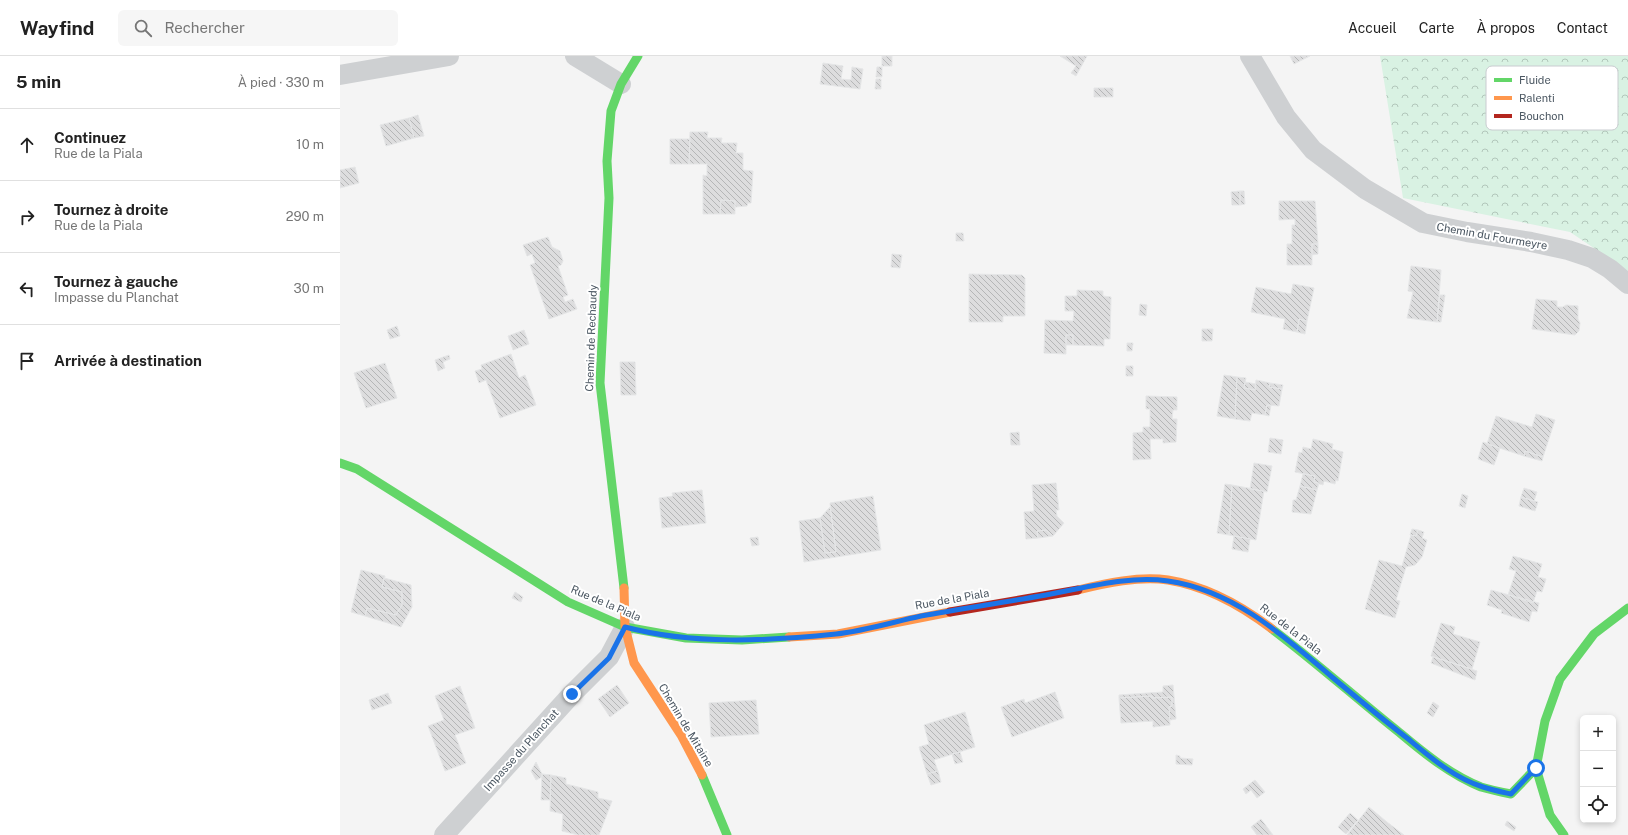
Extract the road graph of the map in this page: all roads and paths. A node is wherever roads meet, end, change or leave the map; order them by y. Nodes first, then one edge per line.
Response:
1 (449, 56) edge
2 (575, 56) edge
3 (638, 56) edge
4 (1250, 56) edge
5 (340, 75) edge
6 (621, 84) junction
7 (1628, 284) edge
8 (340, 463) edge
9 (1628, 608) edge
10 (625, 627) junction
11 (1536, 768) junction
12 (444, 835) edge
13 (727, 835) edge
14 (1564, 835) edge

1 - 5 street
2 - 6 street
3 - 6 street, Chemin de Rechaudy
4 - 7 street, Chemin du Fourmeyre
6 - 10 street, Chemin de Rechaudy
8 - 10 street, Rue de la Piala
9 - 11 street
10 - 11 street, Rue de la Piala
10 - 12 street, Impasse du Planchat
10 - 13 street, Chemin de Mitaine
11 - 14 street

